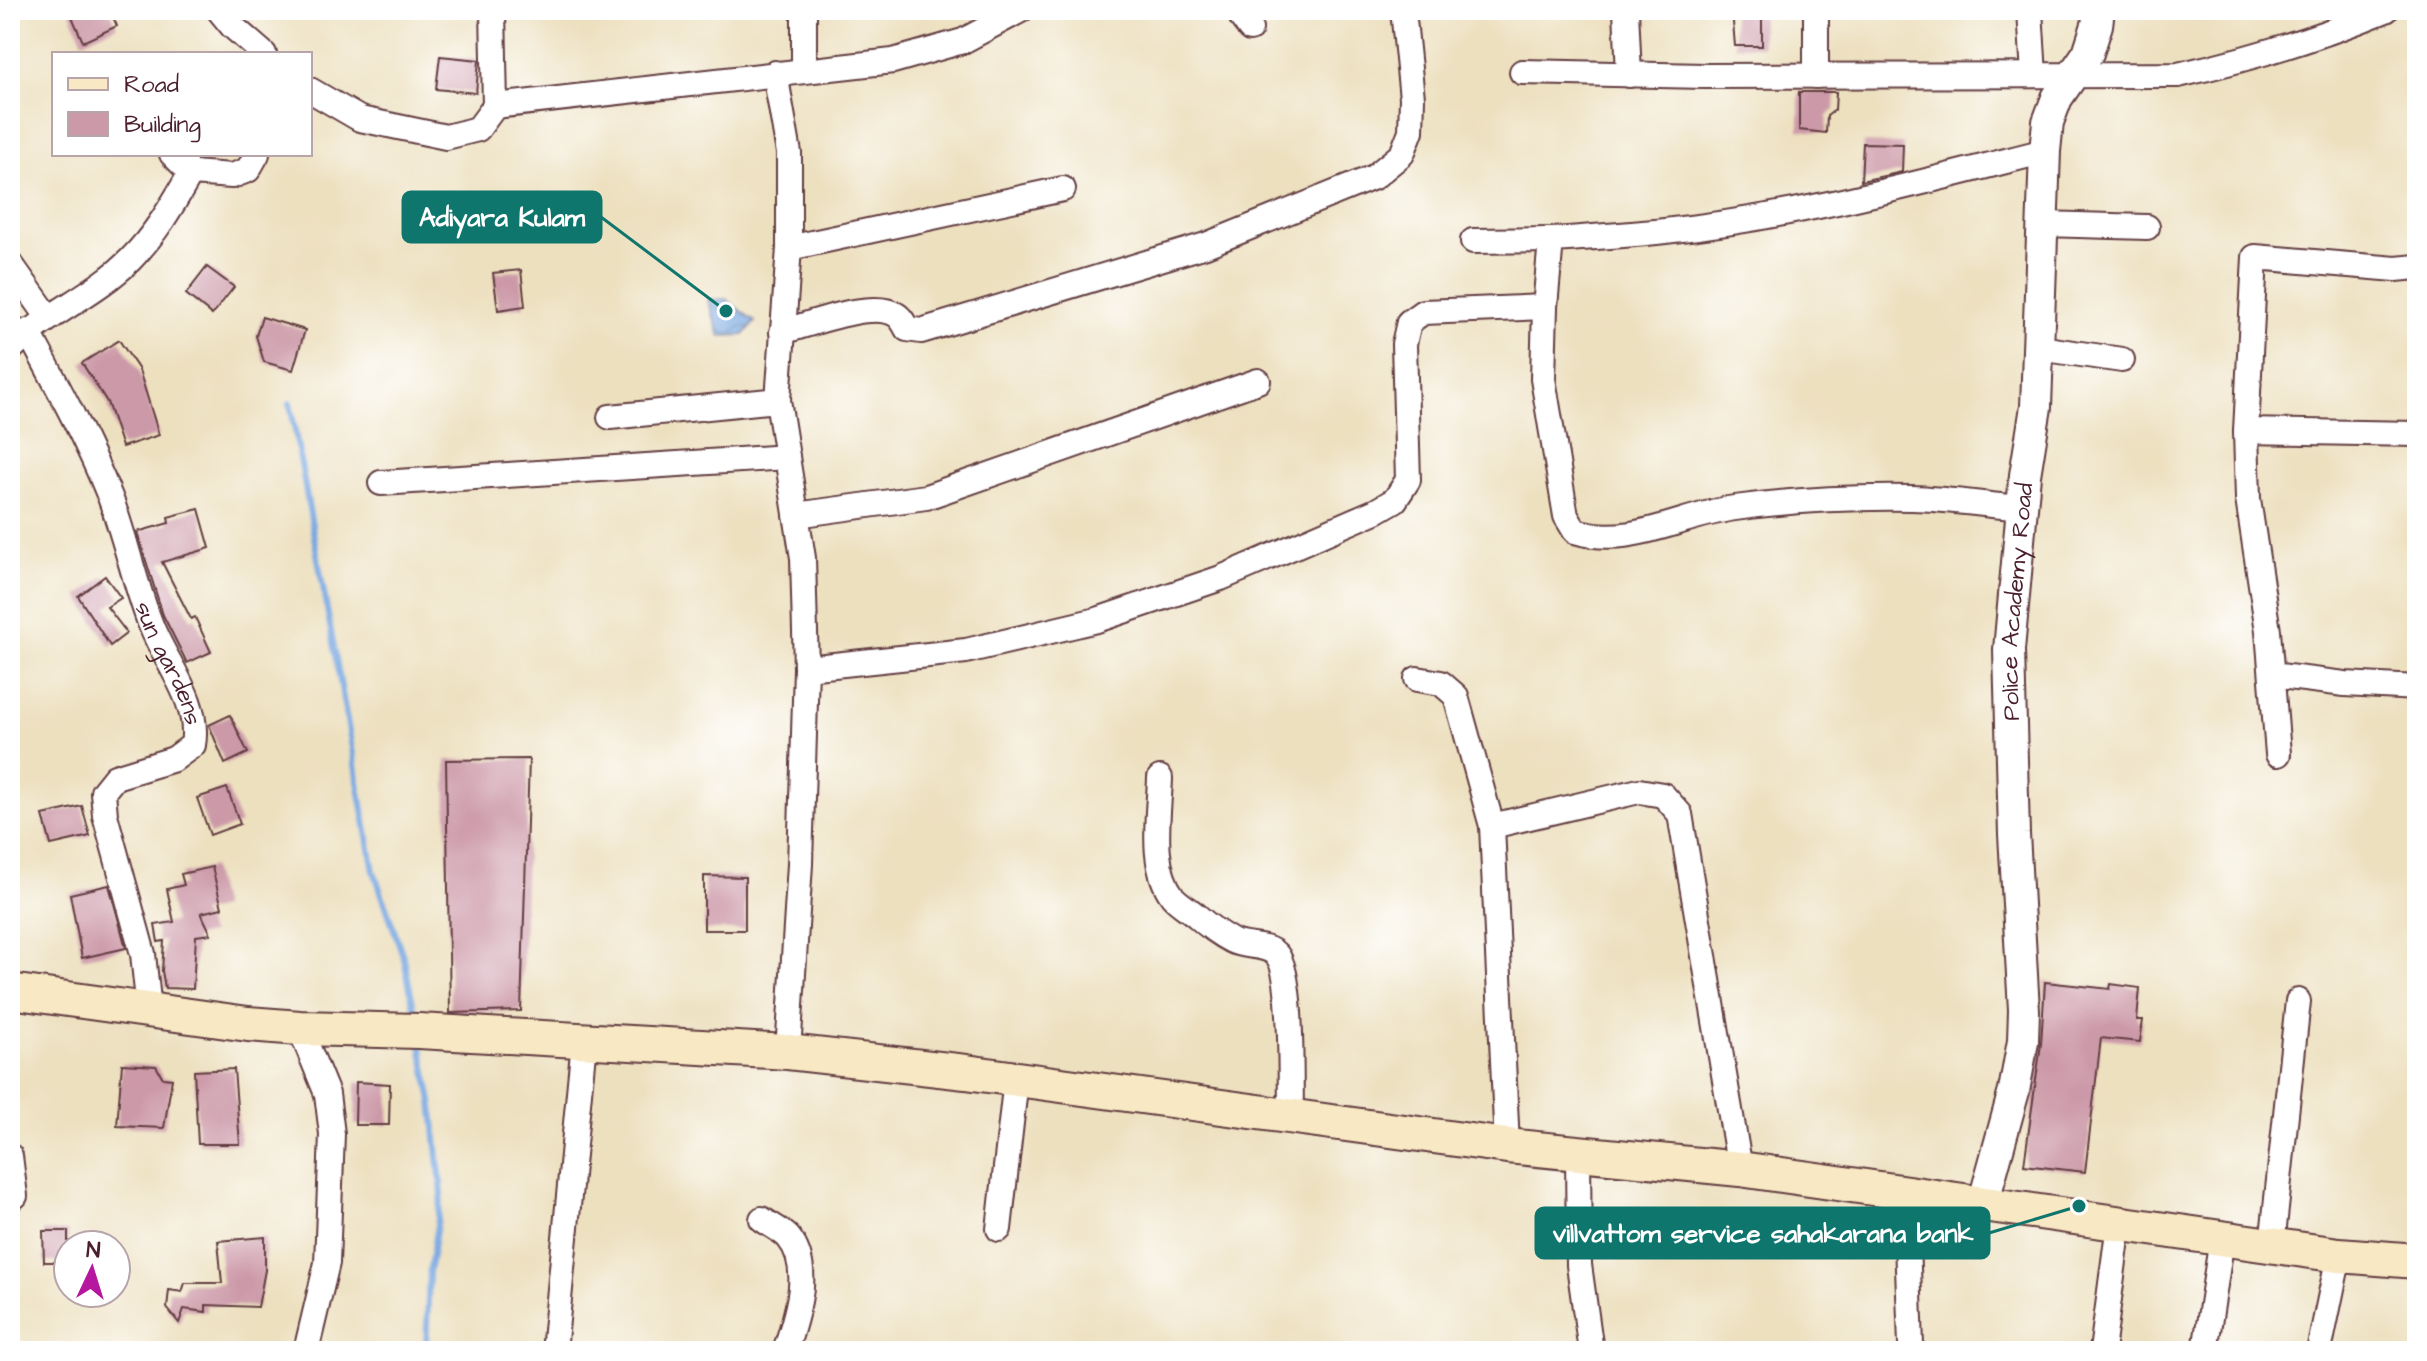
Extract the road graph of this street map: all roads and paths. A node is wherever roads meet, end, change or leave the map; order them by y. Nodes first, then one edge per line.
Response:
1 (219, 10) edge
2 (493, 10) edge
3 (804, 10) edge
4 (1021, 10) edge
5 (1403, 10) edge
6 (1626, 10) edge
7 (1816, 10) edge
8 (2030, 10) edge
9 (2099, 10) edge
10 (2386, 10) edge
11 (262, 52) edge
12 (804, 70) junction
13 (1522, 72) dead end
14 (775, 73) junction
15 (1629, 75) junction
16 (2034, 75) junction
17 (2073, 75) junction
18 (1816, 76) junction
19 (312, 91) edge
20 (495, 106) junction
21 (2045, 151) junction
22 (174, 156) edge
23 (256, 156) edge
24 (191, 173) junction
25 (1063, 189) dead end
26 (2043, 224) junction
27 (2147, 227) dead end
28 (1551, 240) junction
29 (1473, 241) dead end
30 (789, 248) junction
31 (10, 263) edge
32 (2417, 267) edge
33 (1545, 307) junction
34 (49, 318) junction
35 (28, 331) junction
36 (782, 332) junction
37 (2039, 348) junction
38 (10, 350) edge
39 (2122, 360) dead end
40 (1258, 381) dead end
41 (778, 400) junction
42 (610, 417) dead end
43 (2246, 431) junction
44 (2417, 434) edge
45 (787, 457) junction
46 (381, 483) dead end
47 (2022, 508) junction
48 (796, 515) junction
49 (806, 668) junction
50 (2272, 675) junction
51 (1417, 679) dead end
52 (2417, 688) edge
53 (2278, 754) dead end
54 (1160, 778) dead end
55 (1492, 826) junction
56 (10, 991) edge
57 (2298, 1001) dead end
58 (149, 1010) junction
59 (300, 1028) junction
60 (584, 1041) junction
61 (788, 1052) junction
62 (1016, 1079) junction
63 (1291, 1118) junction
64 (1507, 1146) junction
65 (1578, 1154) junction
66 (10, 1156) edge
67 (1740, 1169) junction
68 (1905, 1193) junction
69 (15, 1196) dead end
70 (1983, 1204) junction
71 (762, 1219) dead end
72 (2119, 1224) junction
73 (999, 1229) dead end
74 (2222, 1238) junction
75 (2272, 1246) junction
76 (2339, 1255) junction
77 (2417, 1261) edge
78 (1911, 1344) dead end
79 (306, 1351) edge
80 (554, 1351) edge
81 (785, 1351) edge
82 (1591, 1351) edge
83 (2102, 1351) edge
84 (2205, 1351) edge
85 (2319, 1351) edge

1 - 11 street
2 - 20 street
3 - 12 street
4 - 12 street
5 - 36 street
6 - 15 street
7 - 18 street
8 - 16 street
9 - 17 street, Police Academy Road
10 - 17 street
12 - 14 street
13 - 15 street
14 - 20 street
14 - 30 street
15 - 18 street
16 - 17 street
16 - 18 street
17 - 21 street, Police Academy Road
19 - 20 street
21 - 26 street, Police Academy Road
21 - 28 street
22 - 24 street
23 - 24 street
24 - 34 street
25 - 30 street
26 - 27 street
26 - 37 street, Police Academy Road
28 - 29 street
28 - 33 street
30 - 36 street
31 - 34 street
32 - 43 street
33 - 47 street
33 - 49 street
34 - 35 street
35 - 38 street
35 - 58 street, sun gardens
36 - 41 street
37 - 39 street
37 - 47 street, Police Academy Road
40 - 48 street
41 - 42 street
41 - 45 street
43 - 44 street
43 - 50 street
45 - 46 street
45 - 48 street
47 - 70 street, Police Academy Road
48 - 49 street
49 - 61 street
50 - 52 street
50 - 53 street
51 - 55 street
54 - 63 street
55 - 64 street
55 - 67 street
56 - 58 main road
57 - 75 street
58 - 59 main road
59 - 60 main road
59 - 79 street
60 - 61 main road
60 - 80 street
61 - 62 main road
62 - 63 main road
62 - 73 street
63 - 64 main road
64 - 65 main road
65 - 67 main road
65 - 82 street
66 - 69 street
67 - 68 main road
68 - 70 main road
68 - 78 street
70 - 72 main road
71 - 81 street
72 - 74 main road
72 - 83 street
74 - 75 main road
74 - 84 street
75 - 76 main road
76 - 77 main road
76 - 85 street

